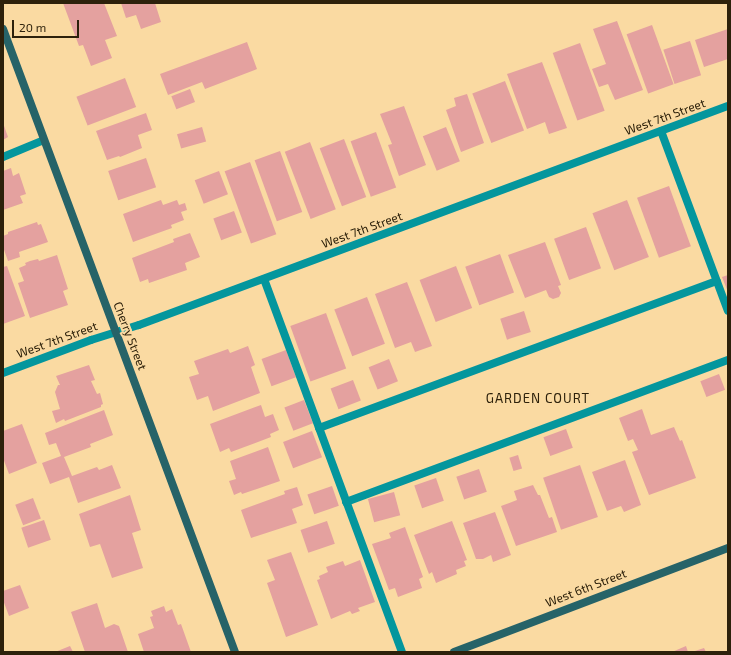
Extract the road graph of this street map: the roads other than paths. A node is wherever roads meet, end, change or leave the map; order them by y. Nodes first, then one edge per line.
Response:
1 (3, 29) edge
2 (728, 106) edge
3 (661, 131) junction
4 (44, 140) junction
5 (3, 157) edge
6 (264, 279) junction
7 (717, 281) junction
8 (728, 311) edge
9 (116, 332) junction
10 (728, 360) edge
11 (3, 373) edge
12 (319, 428) junction
13 (346, 502) junction
14 (728, 548) edge
15 (235, 652) edge
16 (402, 652) edge
17 (454, 652) edge

1 - 4 street, Cherry Street
2 - 3 street, West 7th Street
3 - 6 street, West 7th Street
3 - 7 street
4 - 5 street
4 - 9 street, Cherry Street
6 - 9 street, West 7th Street
6 - 12 street
7 - 8 street
7 - 12 street
9 - 11 street, West 7th Street
9 - 15 street, Cherry Street
10 - 13 street
12 - 13 street
13 - 16 street
14 - 17 street, West 6th Street

